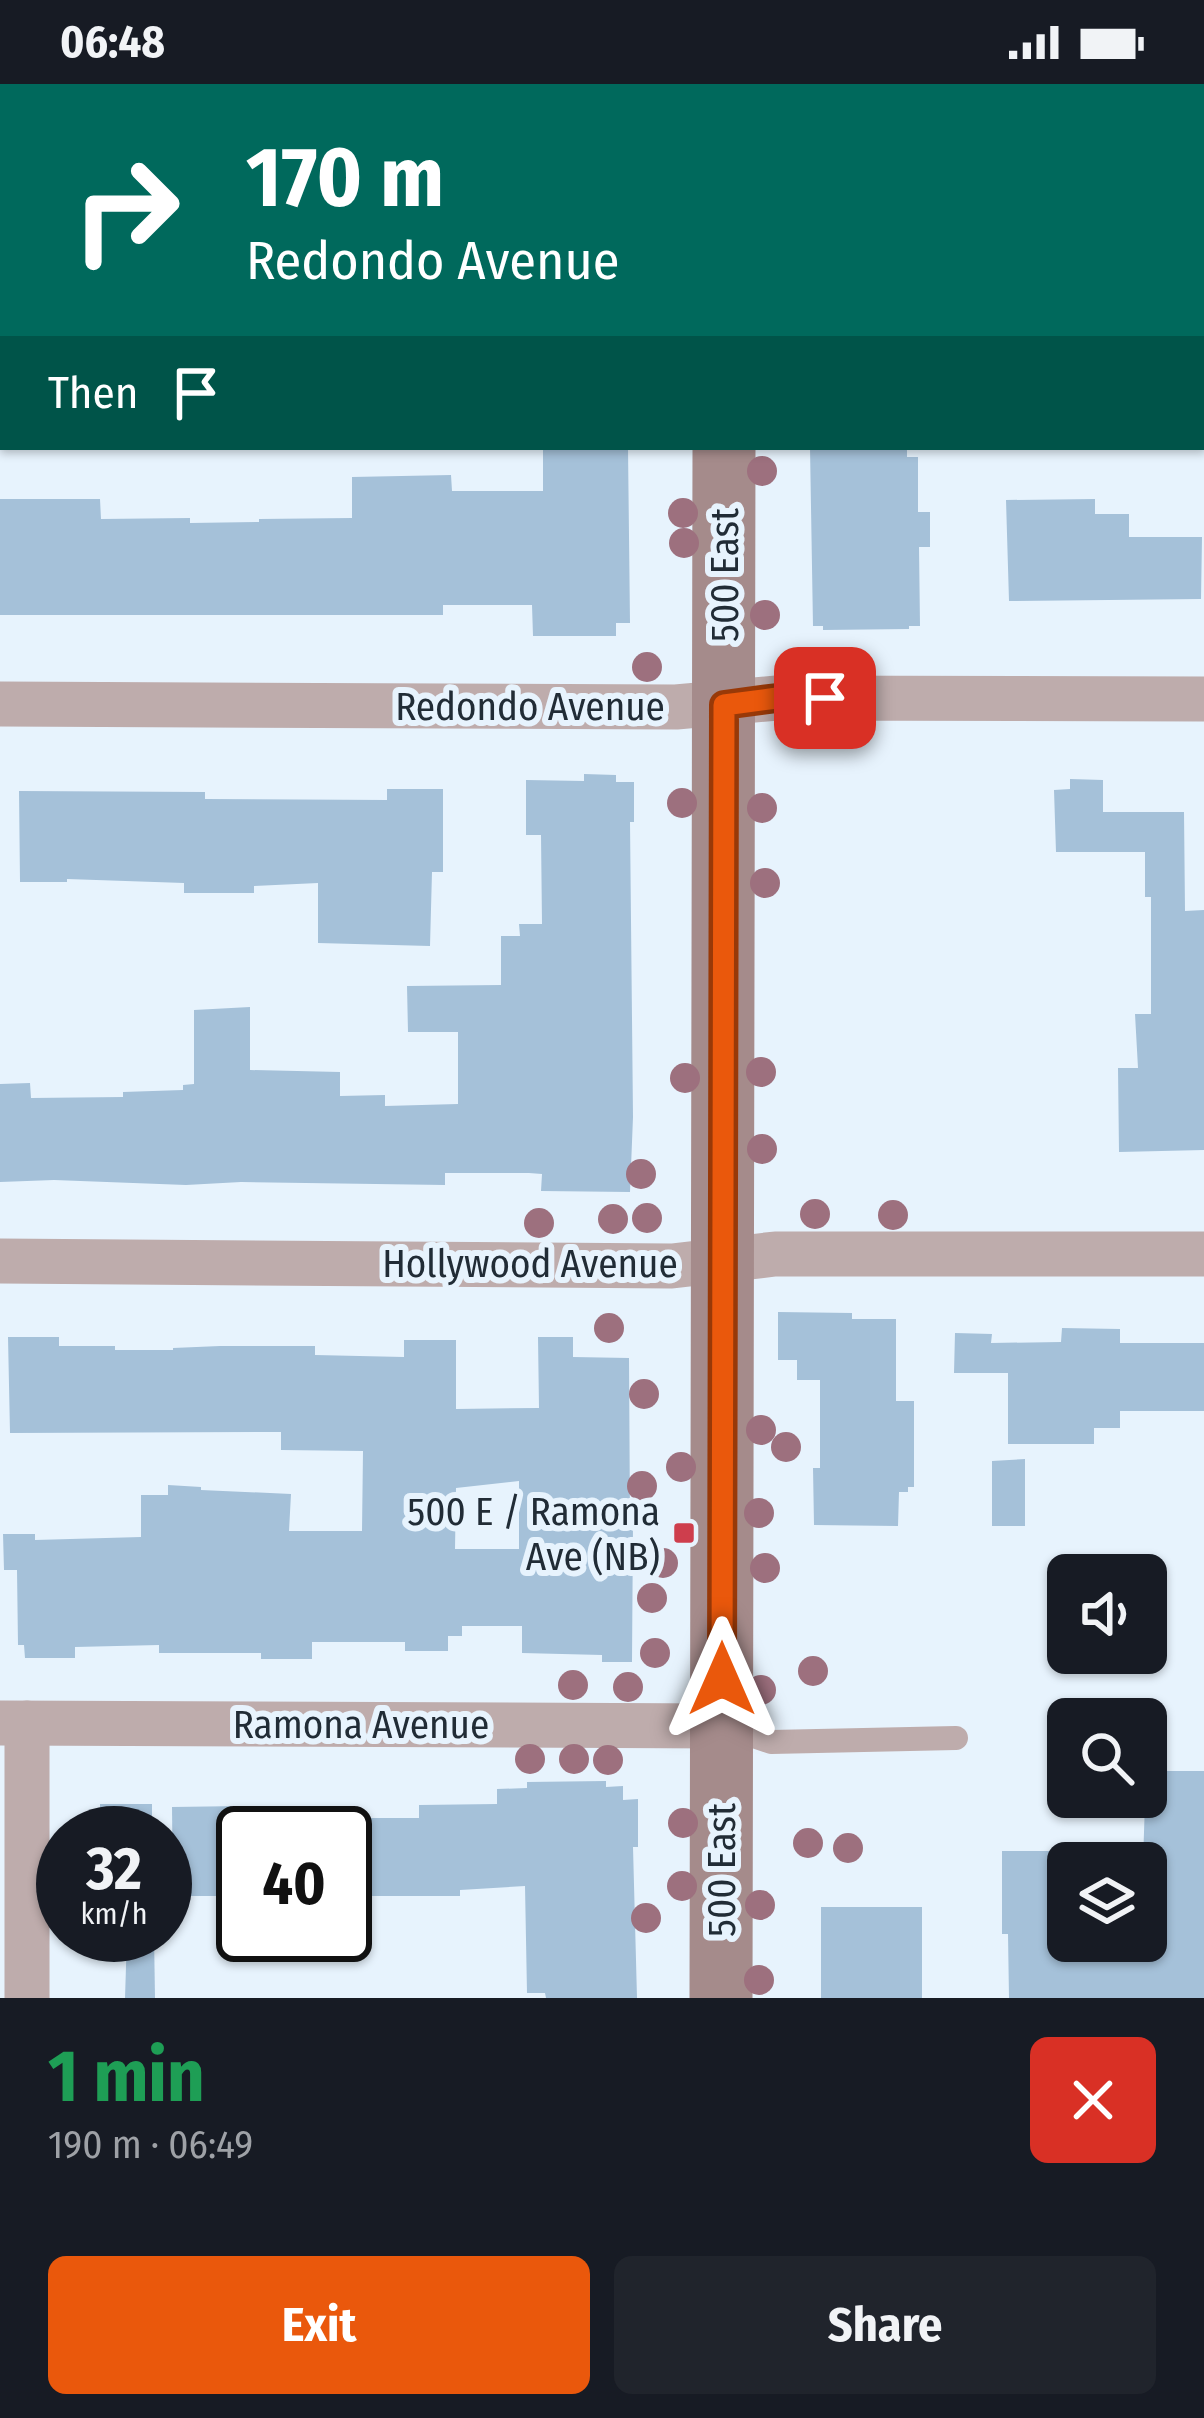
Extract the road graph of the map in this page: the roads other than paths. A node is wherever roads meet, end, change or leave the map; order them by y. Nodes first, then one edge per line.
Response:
1 (724, 450) edge
2 (1204, 699) edge
3 (0, 704) edge
4 (724, 705) junction
5 (1204, 1255) edge
6 (723, 1260) junction
7 (0, 1261) edge
8 (13, 1723) edge
9 (722, 1726) junction
10 (956, 1738) dead end
11 (27, 1998) edge
12 (721, 1998) edge

1 - 4 street, 500 East
2 - 4 street, Redondo Avenue
3 - 4 street, Redondo Avenue
4 - 6 street, 500 East
5 - 6 street, Hollywood Avenue
6 - 7 street, Hollywood Avenue
6 - 9 street, 500 East
8 - 9 street, Ramona Avenue
8 - 11 street
9 - 10 lane
9 - 12 street, 500 East

